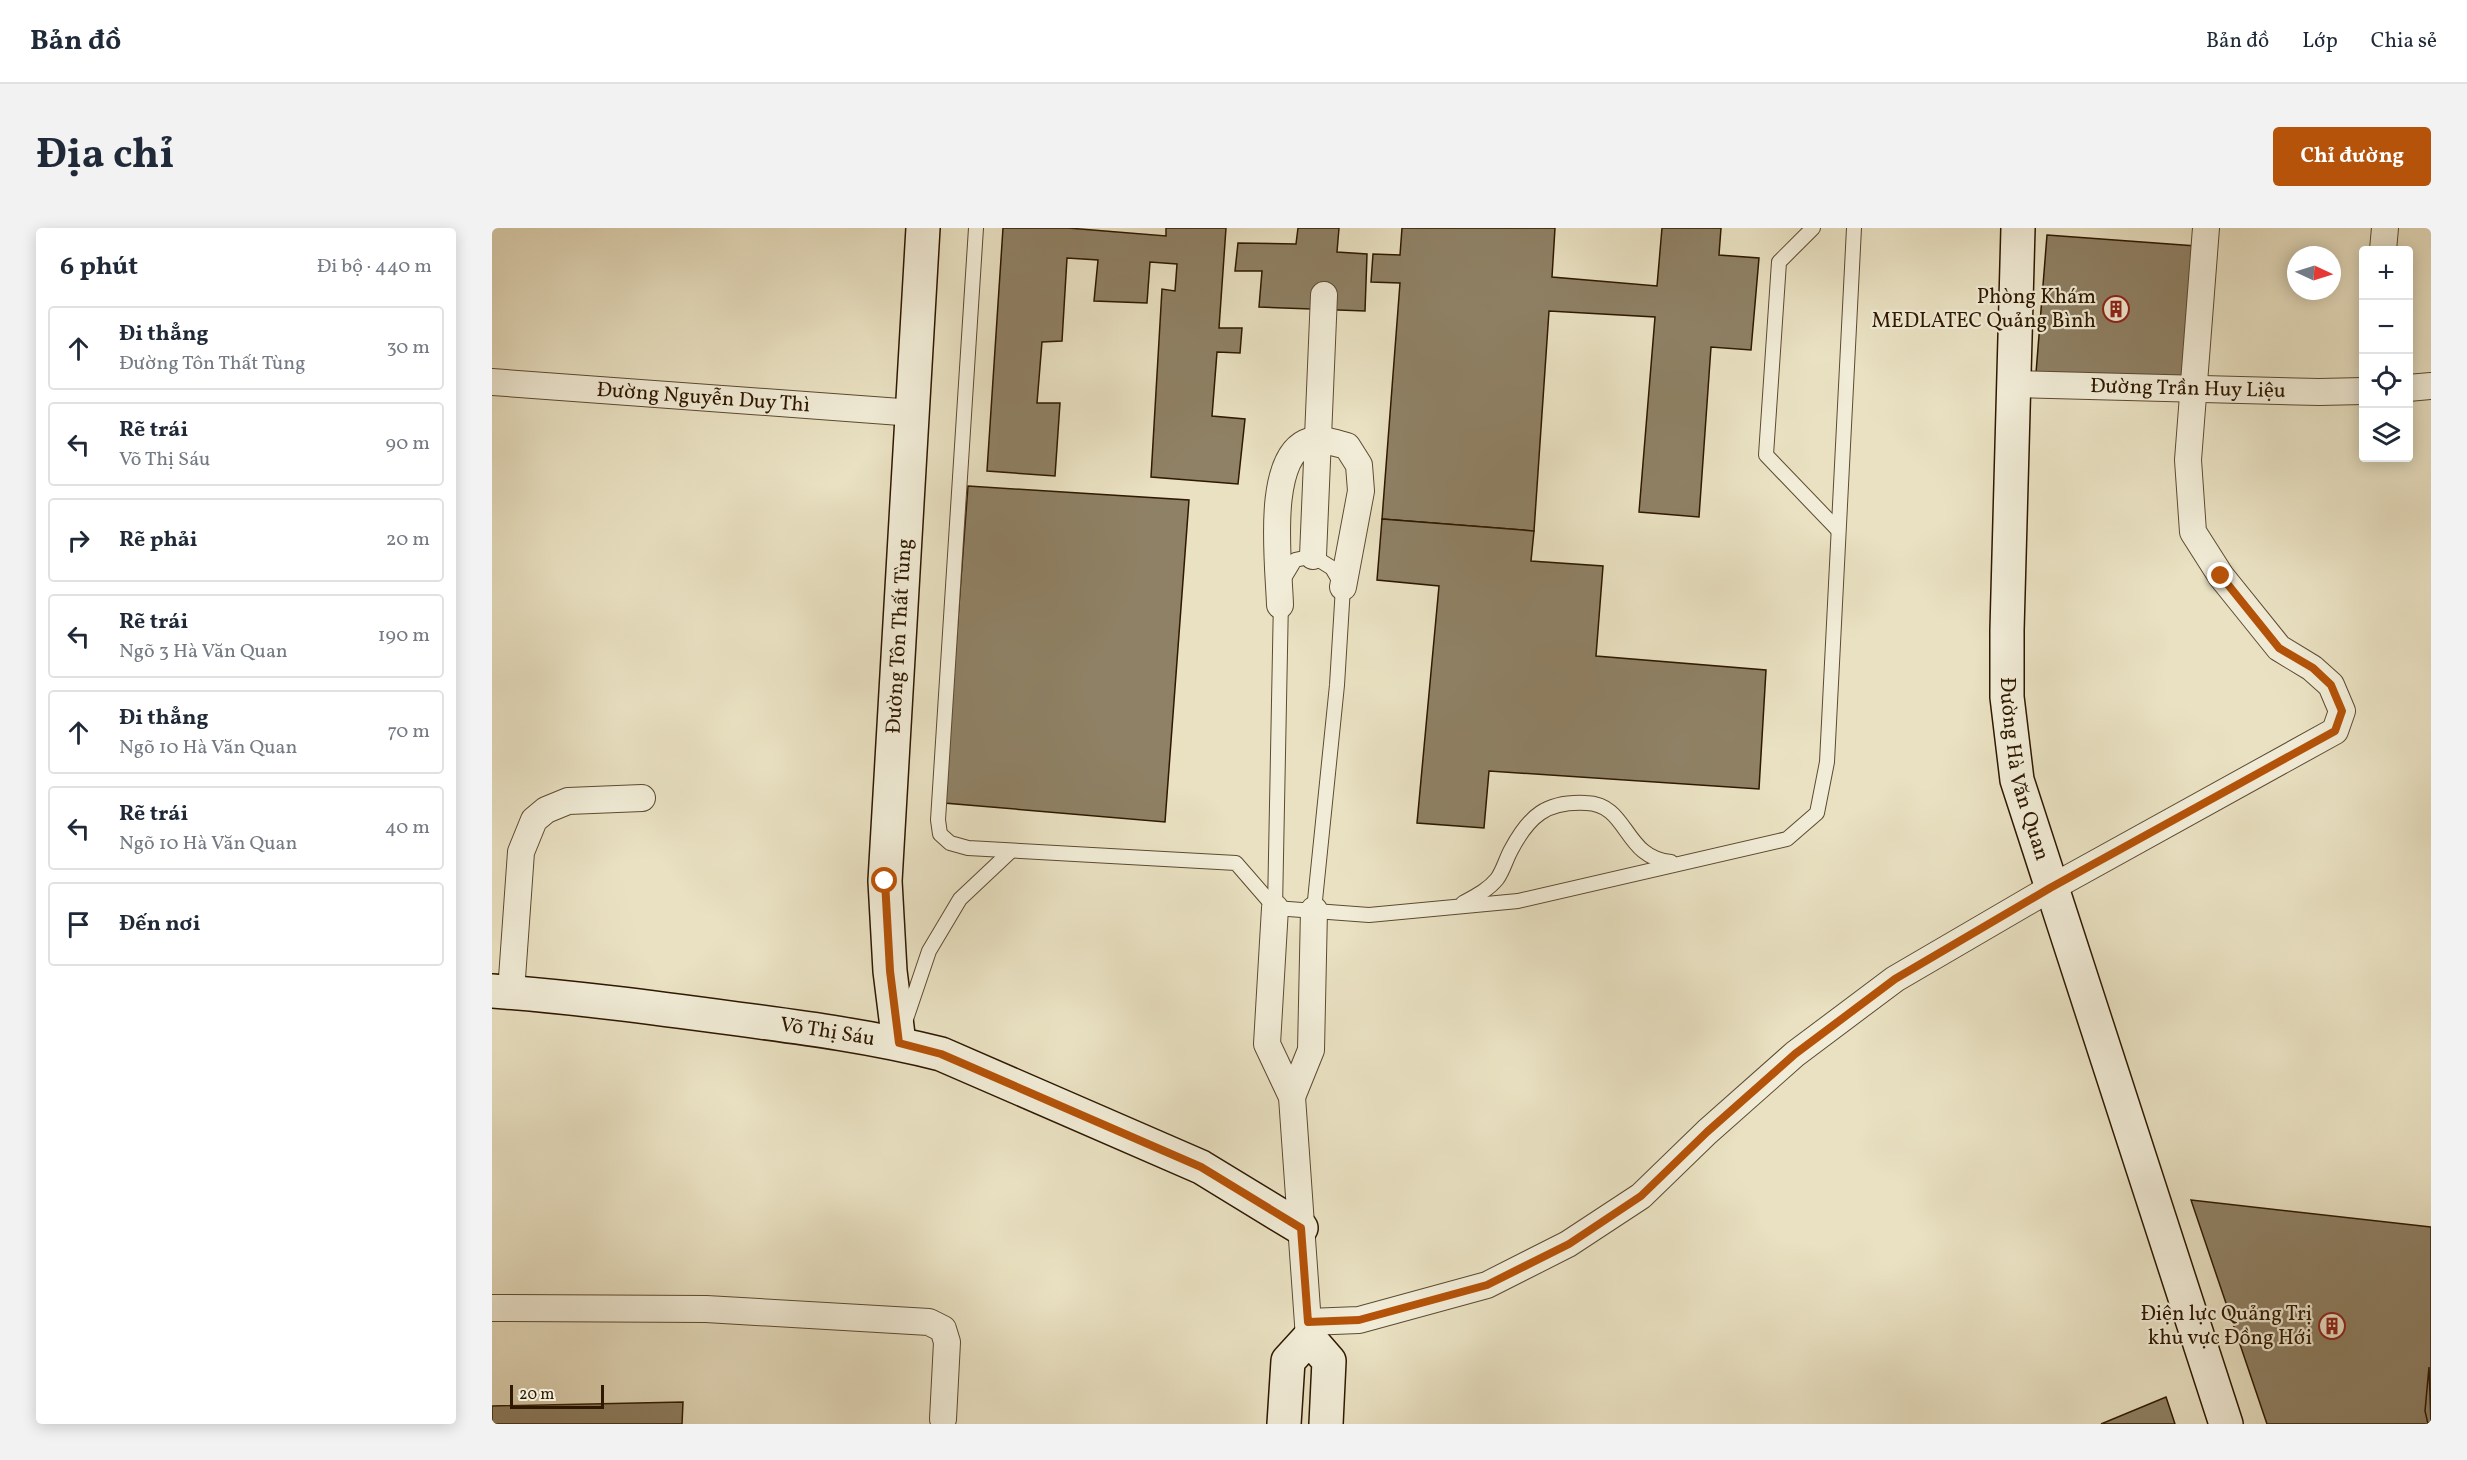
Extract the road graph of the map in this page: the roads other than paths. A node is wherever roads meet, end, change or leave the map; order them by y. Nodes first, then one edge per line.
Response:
1 (923, 228) edge
2 (976, 228) edge
3 (1813, 228) edge
4 (1854, 228) edge
5 (2018, 228) edge
6 (2206, 228) edge
7 (2385, 228) edge
8 (2383, 246) edge
9 (1324, 295) dead end
10 (492, 382) edge
11 (2013, 384) junction
12 (2431, 386) edge
13 (2192, 388) junction
14 (2413, 388) edge
15 (2359, 391) edge
16 (914, 413) junction
17 (1318, 440) junction
18 (1838, 530) junction
19 (1313, 556) junction
20 (1343, 586) junction
21 (1280, 605) junction
22 (642, 798) dead end
23 (1011, 851) junction
24 (1683, 863) junction
25 (2050, 888) junction
26 (1456, 906) junction
27 (1275, 908) junction
28 (1314, 910) junction
29 (502, 991) edge
30 (899, 1043) junction
31 (1292, 1097) junction
32 (1301, 1228) junction
33 (492, 1308) edge
34 (1309, 1330) junction
35 (944, 1419) dead end
36 (1284, 1424) edge
37 (1326, 1424) edge
38 (2226, 1424) edge

1 - 16 street, Đường Tôn Thất Tùng
2 - 23 lane
3 - 18 lane
4 - 18 lane
5 - 11 street, Đường Hà Văn Quan
6 - 13 street
7 - 8 street
9 - 17 street
10 - 16 street, Đường Nguyễn Duy Thì
11 - 13 street, Đường Trần Huy Liệu
11 - 25 street, Đường Hà Văn Quan
12 - 14 street
13 - 15 street, Đường Trần Huy Liệu
13 - 25 street
16 - 30 street, Đường Tôn Thất Tùng
17 - 19 street
17 - 20 street
17 - 21 street
18 - 24 lane
19 - 20 lane
19 - 21 lane
20 - 28 lane
21 - 27 lane
22 - 29 street
23 - 27 lane
23 - 30 lane
24 - 26 lane
24 - 26 lane
25 - 34 street
25 - 38 street, Đường Hà Văn Quan
26 - 28 lane
27 - 28 lane
27 - 31 street
28 - 31 street
29 - 30 street, Võ Thị Sáu
30 - 32 street, Võ Thị Sáu
31 - 32 street
32 - 34 street
33 - 35 street
34 - 36 street
34 - 37 street

